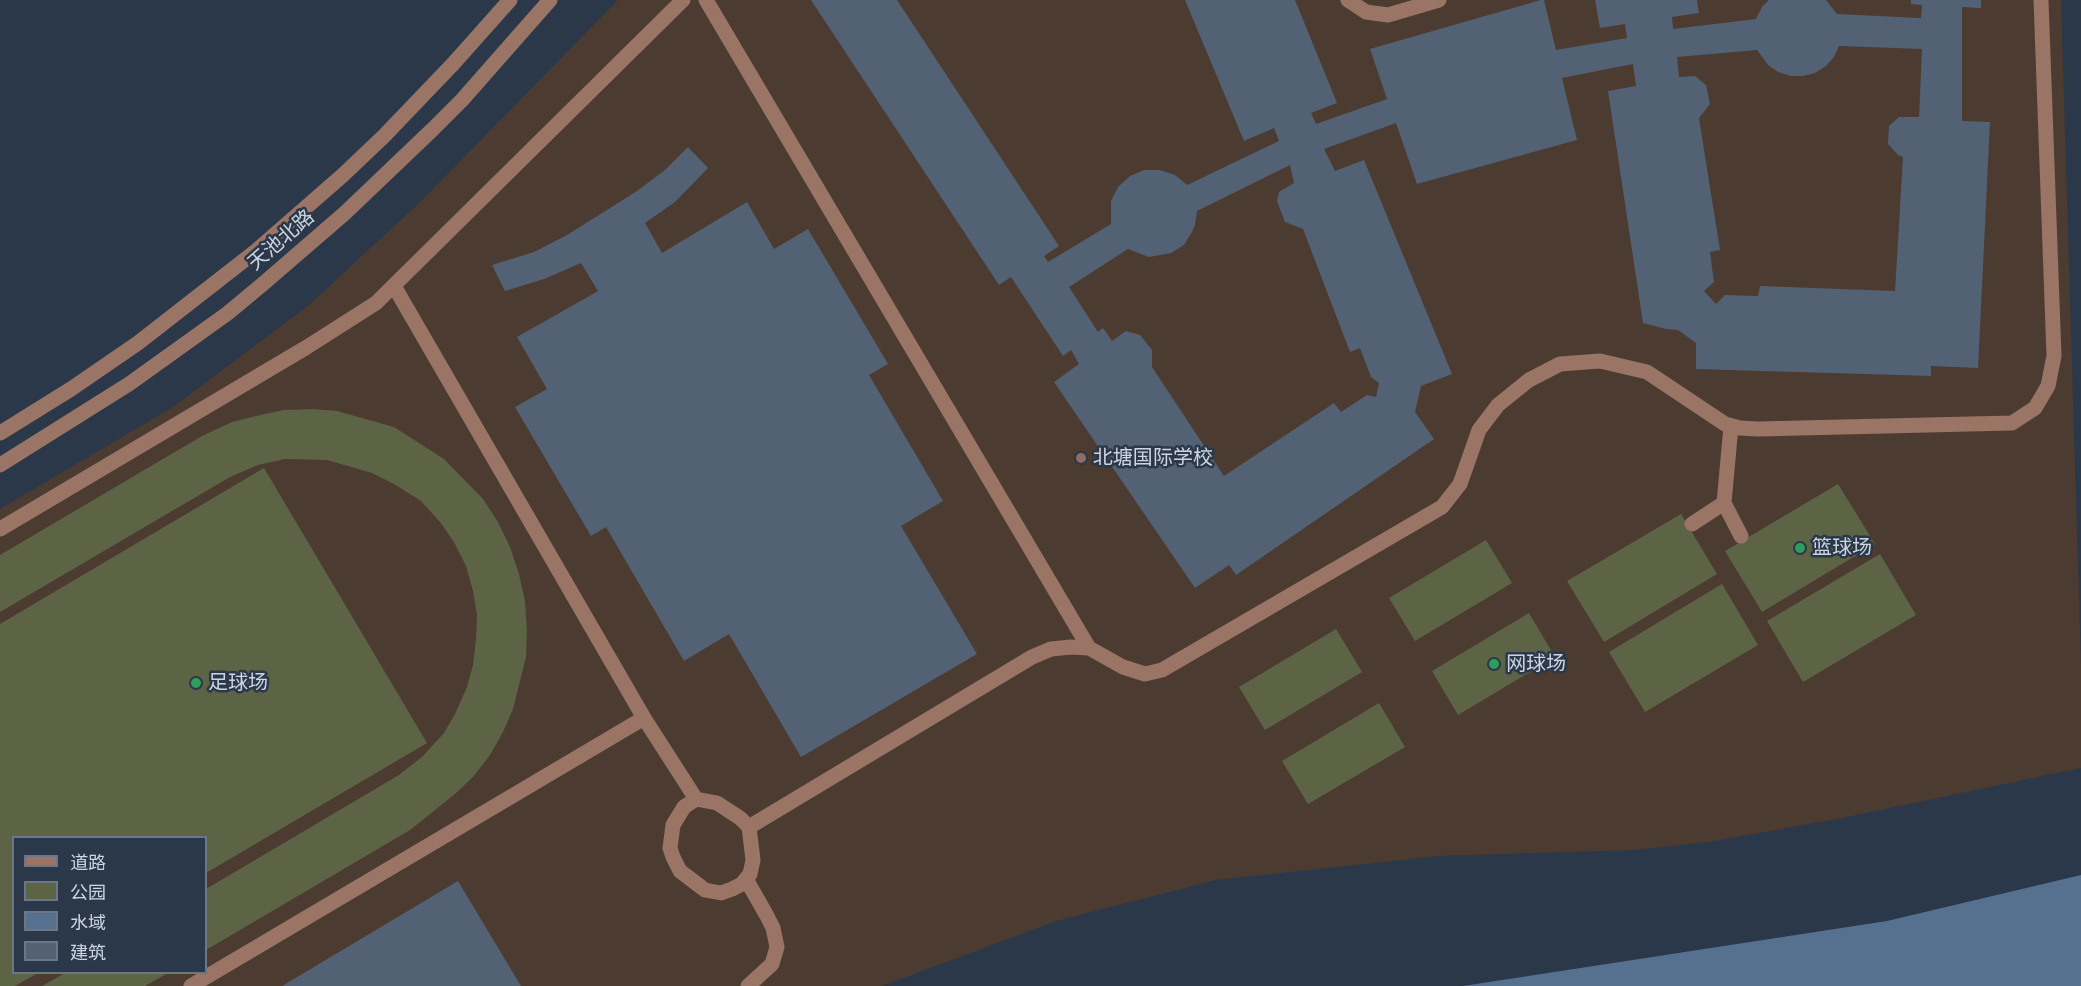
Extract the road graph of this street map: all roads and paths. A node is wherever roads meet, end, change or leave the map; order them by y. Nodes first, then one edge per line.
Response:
1 (510, 0) edge
2 (550, 0) edge
3 (684, 0) edge
4 (706, 0) edge
5 (1348, 0) edge
6 (1439, 0) edge
7 (2041, 0) edge
8 (394, 286) junction
9 (1731, 426) junction
10 (0, 434) edge
11 (0, 465) edge
12 (1724, 503) junction
13 (1692, 524) dead end
14 (0, 529) edge
15 (1741, 536) dead end
16 (1089, 648) junction
17 (644, 718) junction
18 (696, 799) junction
19 (749, 827) junction
20 (746, 879) junction
21 (191, 986) edge
22 (748, 986) edge

1 - 10 street, 天池北路
2 - 11 street, 天池北路
3 - 8 street
4 - 16 street
5 - 6 street
7 - 9 street
8 - 14 street
8 - 17 street
9 - 12 street
9 - 16 street
12 - 13 street
12 - 15 street
16 - 19 street
17 - 18 street
17 - 21 street
18 - 19 street
18 - 20 street
19 - 20 street
20 - 22 street

